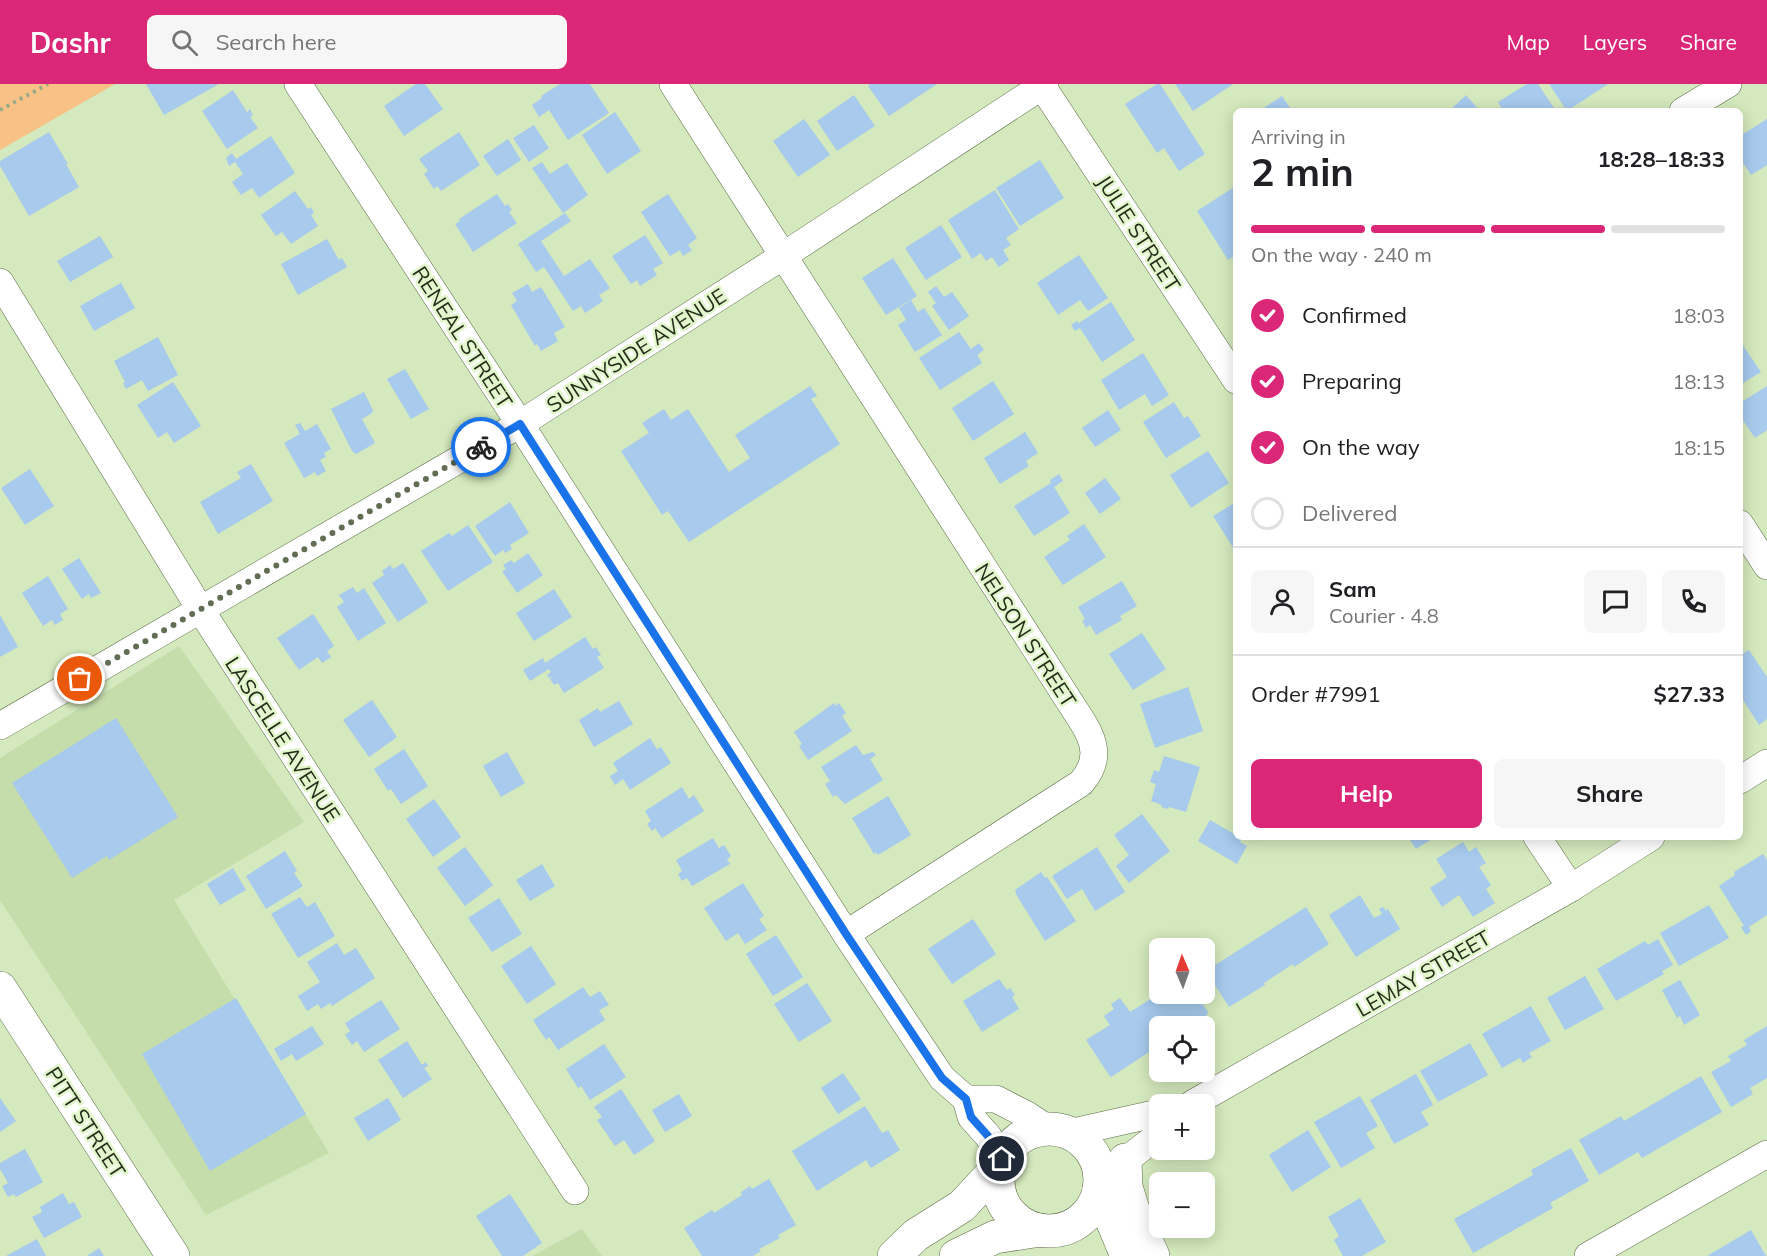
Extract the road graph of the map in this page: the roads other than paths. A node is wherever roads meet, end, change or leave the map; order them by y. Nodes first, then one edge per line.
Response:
1 (298, 84) edge
2 (672, 84) edge
3 (1728, 84) edge
4 (1043, 85) edge
5 (1688, 108) edge
6 (783, 256) junction
7 (0, 282) edge
8 (1233, 376) edge
9 (520, 424) junction
10 (1743, 529) edge
11 (1767, 566) edge
12 (200, 609) junction
13 (0, 726) edge
14 (1767, 763) edge
15 (1743, 778) edge
16 (1539, 840) edge
17 (1646, 840) edge
18 (1571, 888) junction
19 (846, 934) junction
20 (0, 988) edge
21 (1210, 1094) edge
22 (966, 1099) junction
23 (1149, 1115) edge
24 (1058, 1131) junction
25 (1149, 1143) edge
26 (1767, 1154) edge
27 (1001, 1162) junction
28 (1108, 1176) junction
29 (574, 1191) dead end
30 (1040, 1230) junction
31 (173, 1256) edge
32 (894, 1256) edge
33 (957, 1256) edge
34 (1127, 1256) edge
35 (1153, 1256) edge
36 (1588, 1256) edge

1 - 9 street, RENEAL STREET
2 - 6 street
3 - 5 street
4 - 6 street, SUNNYSIDE AVENUE
4 - 8 street, JULIE STREET
6 - 9 street, SUNNYSIDE AVENUE
6 - 19 street, NELSON STREET
7 - 12 street, LASCELLE AVENUE
9 - 12 street, SUNNYSIDE AVENUE
9 - 19 street, RENEAL STREET
10 - 11 street
12 - 13 street, SUNNYSIDE AVENUE
12 - 29 street, LASCELLE AVENUE
14 - 15 street
16 - 18 street
17 - 18 street, LEMAY STREET
18 - 21 street, LEMAY STREET
19 - 22 street, RENEAL STREET
20 - 31 street, PITT STREET
22 - 24 street
22 - 27 street, RENEAL STREET
23 - 24 street
24 - 27 street
24 - 28 street
25 - 28 street
26 - 36 street
27 - 30 street
27 - 32 street
28 - 30 street
28 - 34 street
28 - 35 street
30 - 33 street

